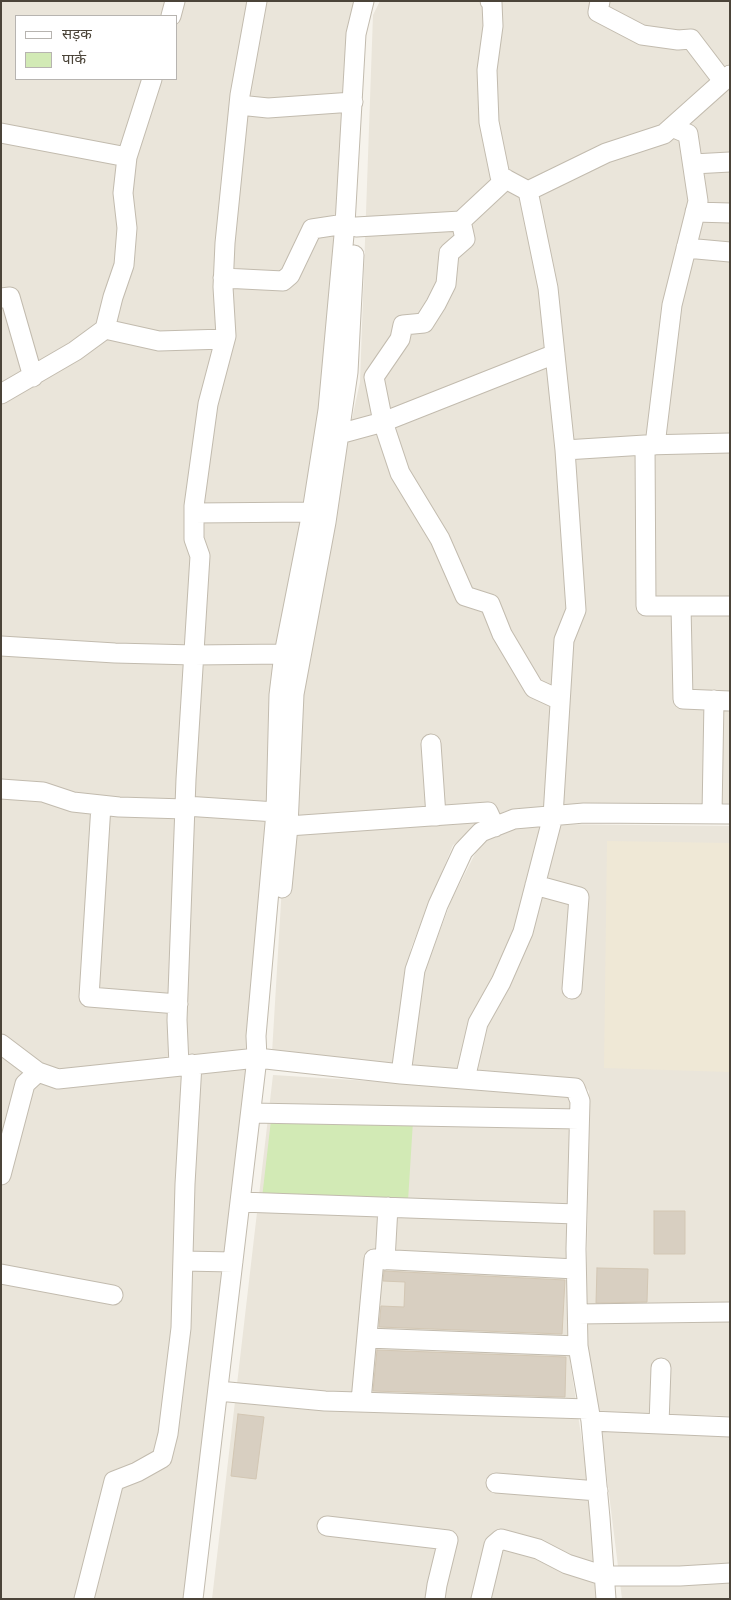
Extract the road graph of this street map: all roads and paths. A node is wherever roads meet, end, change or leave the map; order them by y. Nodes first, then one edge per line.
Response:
1 (175, 1) edge
2 (257, 1) edge
3 (364, 1) edge
4 (374, 1) edge
5 (490, 1) edge
6 (600, 1) edge
7 (171, 15) edge
8 (727, 78) edge
9 (152, 80) edge
10 (353, 102) junction
11 (239, 105) junction
12 (672, 127) junction
13 (1, 133) edge
14 (127, 157) junction
15 (730, 162) edge
16 (693, 164) junction
17 (506, 179) junction
18 (528, 191) junction
19 (695, 212) junction
20 (730, 213) edge
21 (460, 221) junction
22 (350, 226) junction
23 (686, 248) junction
24 (730, 252) edge
25 (223, 278) junction
26 (1, 298) edge
27 (105, 329) junction
28 (225, 340) junction
29 (555, 354) junction
30 (32, 377) junction
31 (1, 394) edge
32 (383, 422) junction
33 (339, 434) junction
34 (730, 444) edge
35 (650, 445) junction
36 (565, 450) junction
37 (312, 512) junction
38 (194, 513) junction
39 (681, 606) junction
40 (730, 606) edge
41 (1, 646) edge
42 (284, 654) junction
43 (194, 655) junction
44 (560, 700) junction
45 (722, 700) edge
46 (431, 744) dead end
47 (1, 789) edge
48 (102, 805) junction
49 (185, 807) junction
50 (276, 812) junction
51 (721, 814) edge
52 (436, 816) junction
53 (553, 816) junction
54 (288, 826) junction
55 (495, 827) junction
56 (536, 885) junction
57 (572, 989) dead end
58 (178, 1004) junction
59 (1, 1044) edge
60 (257, 1058) junction
61 (186, 1064) junction
62 (38, 1072) junction
63 (401, 1074) junction
64 (465, 1079) junction
65 (251, 1113) junction
66 (579, 1119) junction
67 (1, 1175) edge
68 (241, 1202) junction
69 (388, 1207) junction
70 (576, 1214) junction
71 (385, 1260) junction
72 (183, 1262) junction
73 (234, 1262) junction
74 (576, 1269) junction
75 (1, 1274) edge
76 (113, 1295) dead end
77 (730, 1312) edge
78 (578, 1314) junction
79 (367, 1338) junction
80 (578, 1346) junction
81 (661, 1368) dead end
82 (218, 1391) junction
83 (361, 1401) junction
84 (589, 1415) junction
85 (659, 1424) junction
86 (730, 1426) edge
87 (496, 1483) dead end
88 (598, 1491) junction
89 (328, 1526) dead end
90 (730, 1573) edge
91 (605, 1576) junction
92 (84, 1599) edge
93 (193, 1599) edge
94 (435, 1599) edge
95 (481, 1599) edge
96 (606, 1599) edge

1 - 7 street
2 - 11 street
3 - 10 street
4 - 22 street
5 - 17 street
6 - 8 street
8 - 12 street
9 - 14 street
10 - 11 street
10 - 22 street
11 - 25 street
12 - 16 street
12 - 18 street
13 - 14 street
14 - 27 street
15 - 16 street
16 - 19 street
17 - 18 street
17 - 21 street
18 - 29 street
19 - 20 street
19 - 23 street
21 - 22 street
21 - 32 street
22 - 25 street
22 - 33 street
22 - 37 street
23 - 24 street
23 - 35 street
25 - 28 street
26 - 30 street
27 - 28 street
27 - 30 street
28 - 38 street
29 - 32 street
29 - 36 street
30 - 31 street
32 - 33 street
32 - 44 street
33 - 54 street
34 - 35 street
35 - 36 street
35 - 39 street
36 - 44 street
37 - 38 street
37 - 42 street
38 - 43 street
39 - 40 street
39 - 45 street
41 - 43 street
42 - 43 street
42 - 50 street
43 - 49 street
44 - 53 street
45 - 51 street
46 - 52 street
47 - 48 street
48 - 49 street
48 - 58 street
49 - 50 street
49 - 58 street
50 - 60 street
51 - 53 street
52 - 54 street
52 - 55 street
53 - 55 street
53 - 56 street
54 - 60 street
55 - 63 street
56 - 57 street
56 - 64 street
58 - 61 street
59 - 62 street
60 - 61 street
60 - 63 street
60 - 65 street
61 - 62 street
61 - 72 street
62 - 67 street
63 - 64 street
64 - 66 street
65 - 66 street
65 - 68 street
66 - 70 street
68 - 69 street
68 - 73 street
69 - 70 street
69 - 71 street
70 - 74 street
71 - 74 street
71 - 79 street
72 - 73 street
72 - 92 street
73 - 82 street
74 - 78 street
75 - 76 street
77 - 78 street
78 - 80 street
79 - 80 street
79 - 83 street
80 - 84 street
81 - 85 street
82 - 83 street
82 - 93 street
83 - 84 street
84 - 85 street
84 - 88 street
85 - 86 street
87 - 88 street
88 - 91 street
89 - 94 street
90 - 91 street
91 - 95 street
91 - 96 street

